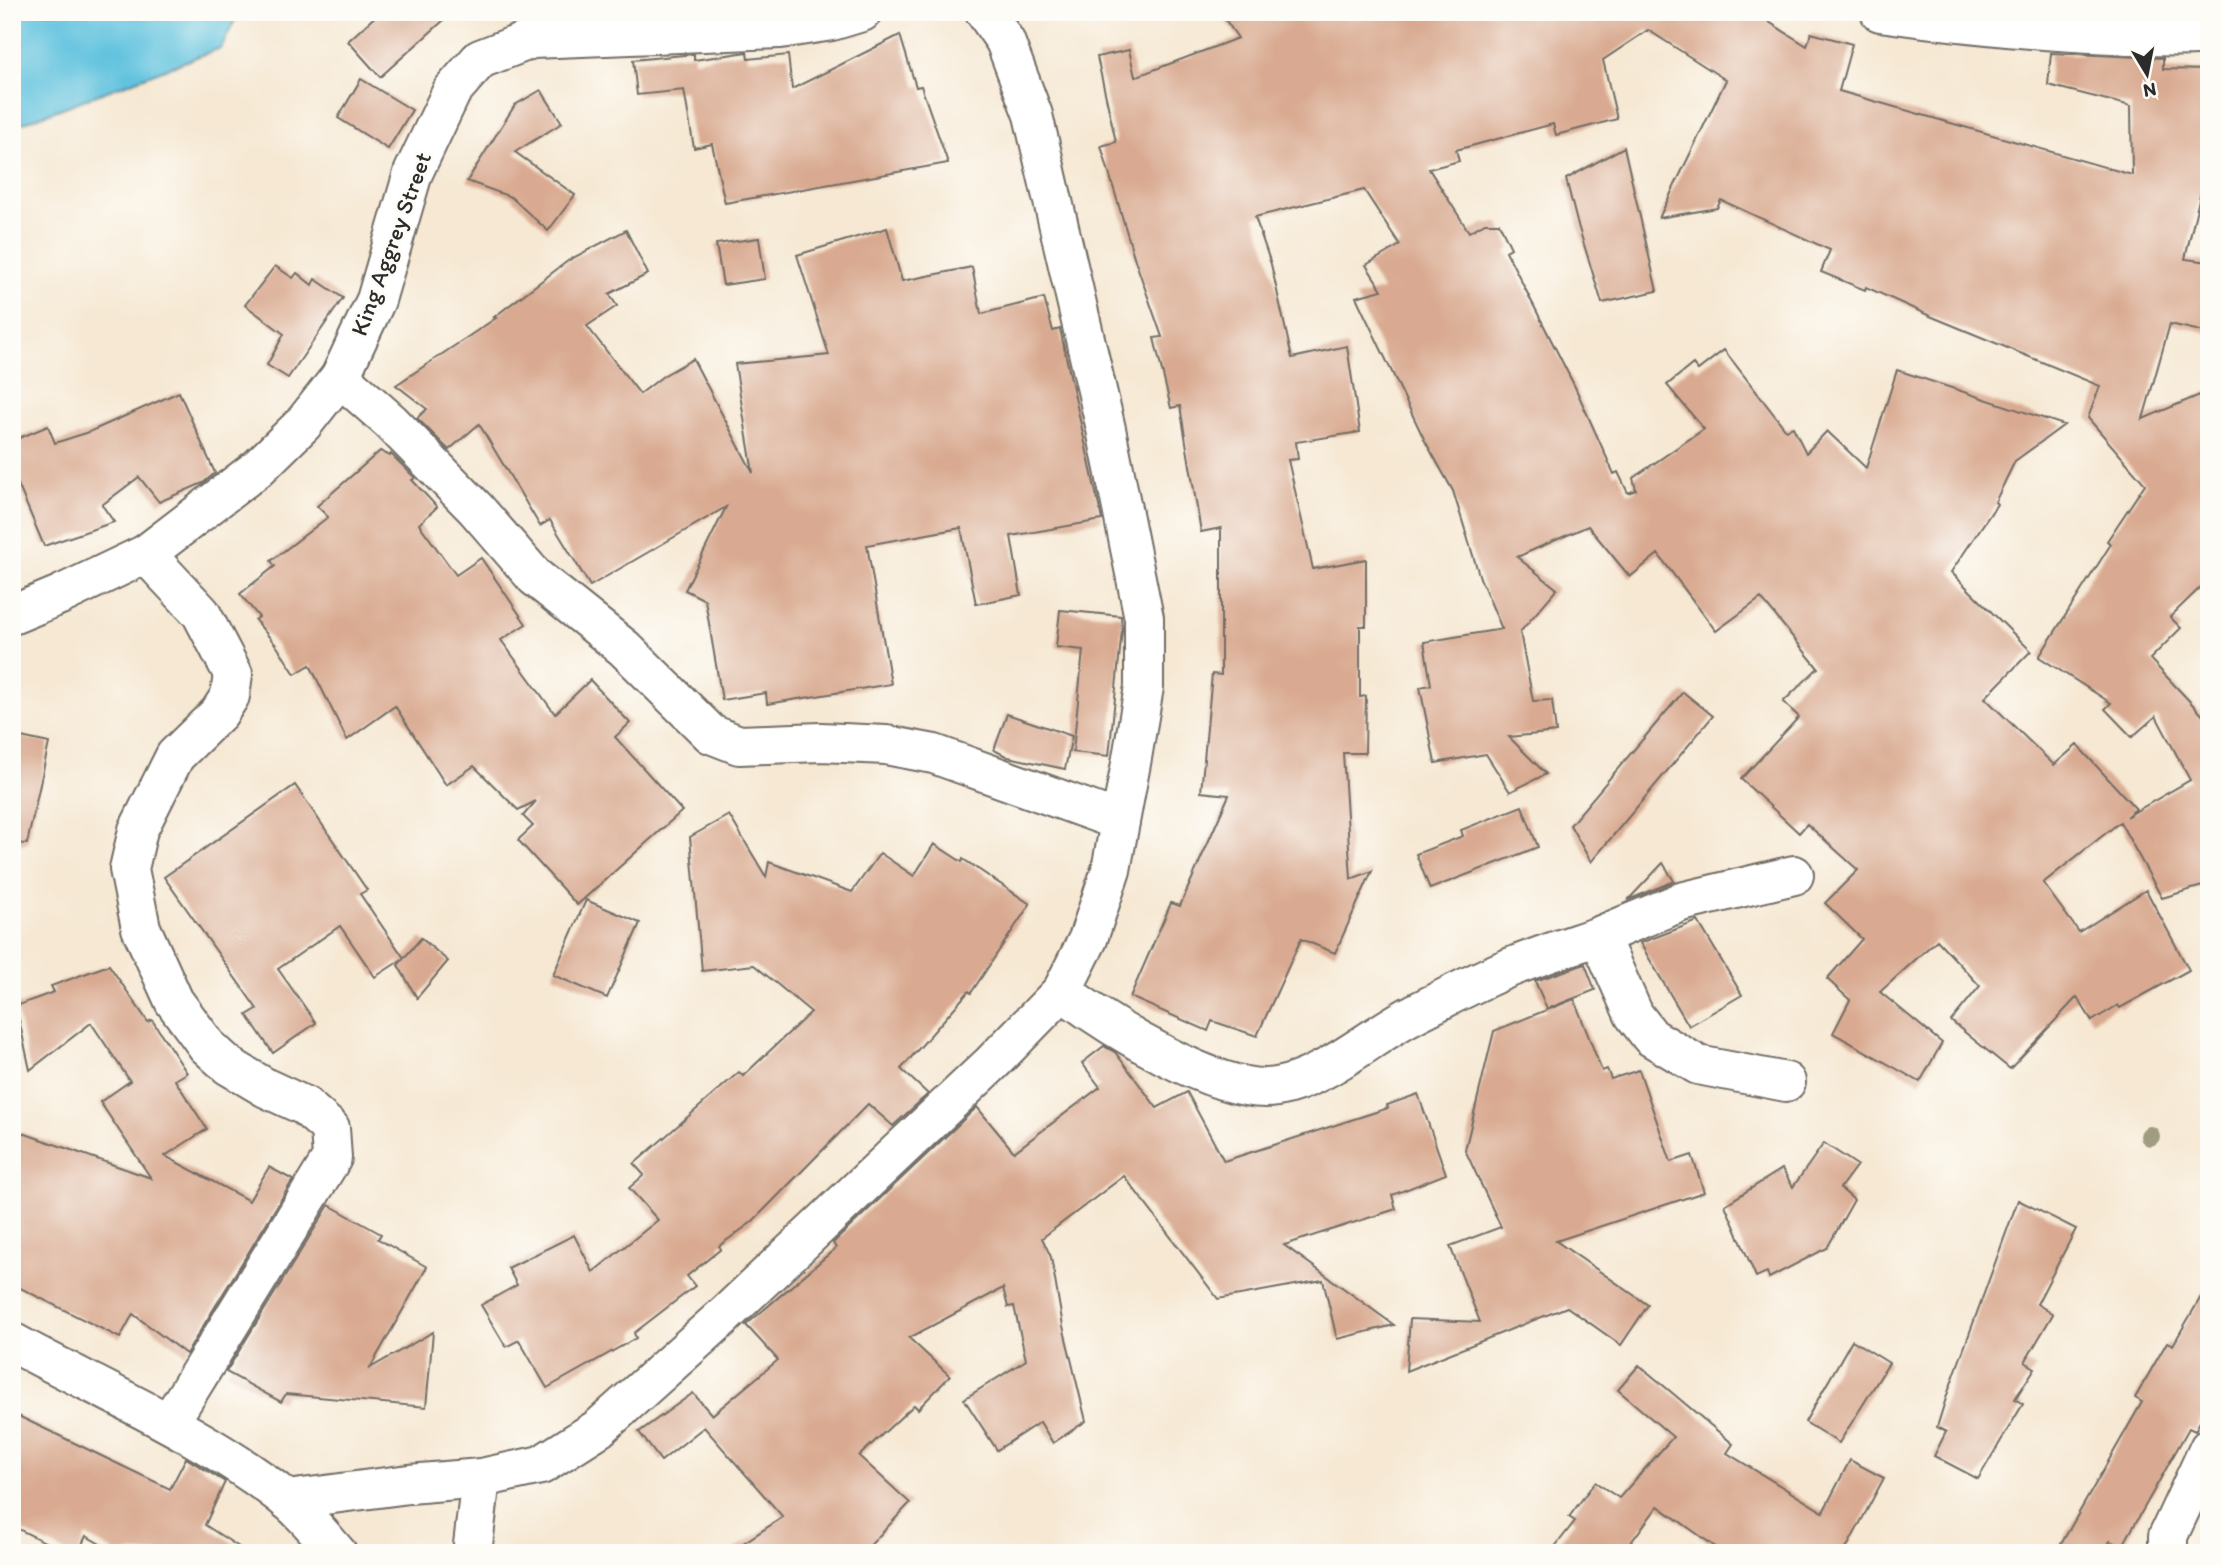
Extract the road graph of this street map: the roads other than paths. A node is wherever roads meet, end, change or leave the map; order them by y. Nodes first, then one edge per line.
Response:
1 (862, 12) edge
2 (985, 12) edge
3 (1880, 12) edge
4 (2209, 35) edge
5 (340, 377) junction
6 (146, 554) junction
7 (12, 615) edge
8 (1120, 821) junction
9 (1794, 875) dead end
10 (1599, 936) junction
11 (1062, 991) junction
12 (1786, 1082) dead end
13 (12, 1342) edge
14 (169, 1423) junction
15 (2209, 1448) edge
16 (481, 1478) junction
17 (287, 1500) junction
18 (337, 1553) edge
19 (472, 1553) edge
20 (2168, 1553) edge

1 - 5 street, King Aggrey Street
2 - 8 street
3 - 4 street
5 - 6 street, King Aggrey Street
5 - 8 street
6 - 7 street, King Aggrey Street
6 - 14 street
8 - 11 street
9 - 10 street
10 - 11 street
10 - 12 street
11 - 16 street
13 - 14 street
14 - 17 street
15 - 20 street
16 - 17 street
16 - 19 street
17 - 18 street

